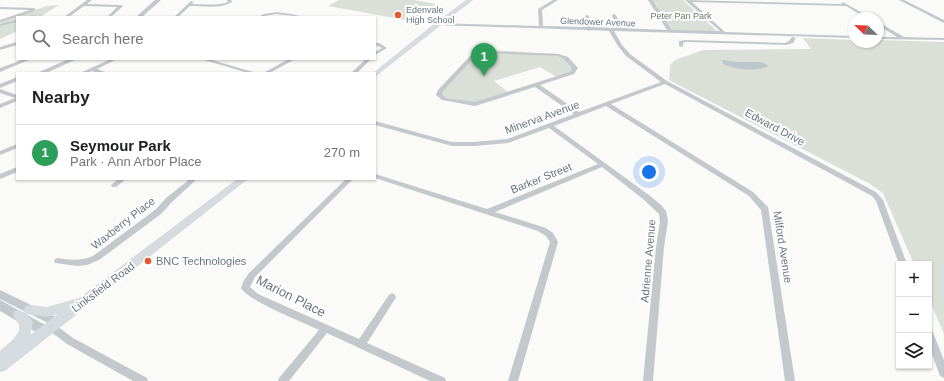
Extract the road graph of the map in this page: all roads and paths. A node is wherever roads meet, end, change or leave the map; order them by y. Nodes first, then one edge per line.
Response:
1 (90, 0) edge
2 (158, 0) edge
3 (163, 0) edge
4 (193, 0) edge
5 (229, 0) edge
6 (470, 0) edge
7 (556, 0) edge
8 (650, 0) edge
9 (794, 0) edge
10 (838, 0) edge
11 (901, 0) edge
12 (687, 1) edge
13 (778, 2) edge
14 (799, 4) junction
15 (83, 5) junction
16 (189, 5) junction
17 (847, 5) junction
18 (0, 8) edge
19 (859, 12) edge
20 (614, 15) dead end
21 (16, 16) edge
22 (17, 16) edge
23 (67, 16) edge
24 (110, 16) edge
25 (140, 16) edge
26 (146, 16) edge
27 (177, 16) edge
28 (263, 16) edge
29 (297, 16) edge
30 (587, 16) dead end
31 (0, 21) edge
32 (944, 22) edge
33 (437, 24) junction
34 (884, 27) edge
35 (541, 28) junction
36 (589, 30) junction
37 (611, 30) junction
38 (619, 30) junction
39 (671, 32) junction
40 (710, 33) junction
41 (724, 33) junction
42 (848, 37) edge
43 (794, 38) dead end
44 (884, 38) edge
45 (902, 38) junction
46 (944, 39) edge
47 (716, 42) junction
48 (16, 43) edge
49 (377, 44) dead end
50 (681, 46) dead end
51 (0, 49) edge
52 (376, 53) edge
53 (26, 60) edge
54 (64, 60) edge
55 (72, 60) edge
56 (113, 60) edge
57 (207, 60) edge
58 (291, 60) edge
59 (368, 60) edge
60 (92, 69) junction
61 (0, 70) edge
62 (34, 72) edge
63 (42, 72) edge
64 (85, 72) edge
65 (101, 72) edge
66 (250, 72) edge
67 (268, 72) edge
68 (355, 72) edge
69 (376, 74) edge
70 (16, 79) edge
71 (16, 82) edge
72 (665, 82) junction
73 (0, 86) edge
74 (536, 86) junction
75 (0, 90) edge
76 (16, 98) edge
77 (16, 98) edge
78 (608, 105) junction
79 (0, 106) edge
80 (578, 114) junction
81 (376, 123) edge
82 (550, 126) junction
83 (16, 146) edge
84 (0, 153) edge
85 (602, 165) junction
86 (16, 169) edge
87 (376, 176) edge
88 (0, 177) edge
89 (122, 180) edge
90 (193, 180) edge
91 (242, 180) edge
92 (349, 180) edge
93 (114, 185) dead end
94 (487, 212) junction
95 (58, 261) dead end
96 (902, 261) edge
97 (0, 294) edge
98 (392, 297) dead end
99 (86, 300) junction
100 (0, 305) edge
101 (24, 313) junction
102 (51, 326) junction
103 (326, 328) junction
104 (932, 342) edge
105 (360, 344) junction
106 (0, 360) edge
107 (0, 366) edge
108 (944, 373) edge
109 (143, 381) edge
110 (283, 381) edge
111 (441, 381) edge
112 (513, 381) edge
113 (648, 381) edge
114 (790, 381) edge

1 - 15 street
2 - 25 street
3 - 26 street
4 - 16 street
5 - 16 street
6 - 33 main road
7 - 35 street
8 - 39 street
9 - 14 street
10 - 17 street
11 - 32 street
12 - 13 street
12 - 41 street
13 - 14 street
14 - 17 street
15 - 23 street
15 - 24 street
16 - 27 street
17 - 19 street
18 - 22 street
20 - 38 street
21 - 31 street
28 - 29 street
30 - 36 street
33 - 35 street, Glendower Avenue
33 - 69 main road
34 - 45 street
35 - 36 street, Glendower Avenue
36 - 37 street, Glendower Avenue
37 - 38 street, Glendower Avenue
37 - 72 street, Edward Drive
38 - 39 street, Glendower Avenue
39 - 40 street, Glendower Avenue
40 - 41 street, Glendower Avenue
40 - 47 street
41 - 42 street, Glendower Avenue
43 - 47 street
44 - 45 street
45 - 46 street
47 - 50 street
48 - 51 street
49 - 52 street
53 - 61 street
54 - 62 street
55 - 63 street
56 - 60 street
57 - 66 street
58 - 67 street
59 - 68 street
60 - 64 street
60 - 65 street
70 - 73 street
71 - 75 street
72 - 78 street, Minerva Avenue
72 - 96 street, Edward Drive
74 - 74 street
74 - 80 street
75 - 76 street
77 - 79 street
78 - 80 street, Minerva Avenue
78 - 114 street, Milford Avenue
80 - 82 street, Minerva Avenue
81 - 82 street, Minerva Avenue
82 - 85 street, Adrienne Avenue
83 - 84 street
85 - 94 street, Barker Street
85 - 113 street, Adrienne Avenue
86 - 88 street
87 - 94 street
89 - 93 street
90 - 95 street, Waxberry Place
91 - 99 main road, Linksfield Road
92 - 103 street, Marion Place
94 - 112 street
97 - 101 street
98 - 105 street
99 - 101 main road
99 - 102 main road, Linksfield Road
100 - 101 street
101 - 102 street
101 - 106 main road
102 - 107 main road, Linksfield Road
102 - 109 street
103 - 105 street, Marion Place
103 - 110 street
104 - 108 street
105 - 111 street, Marion Place

